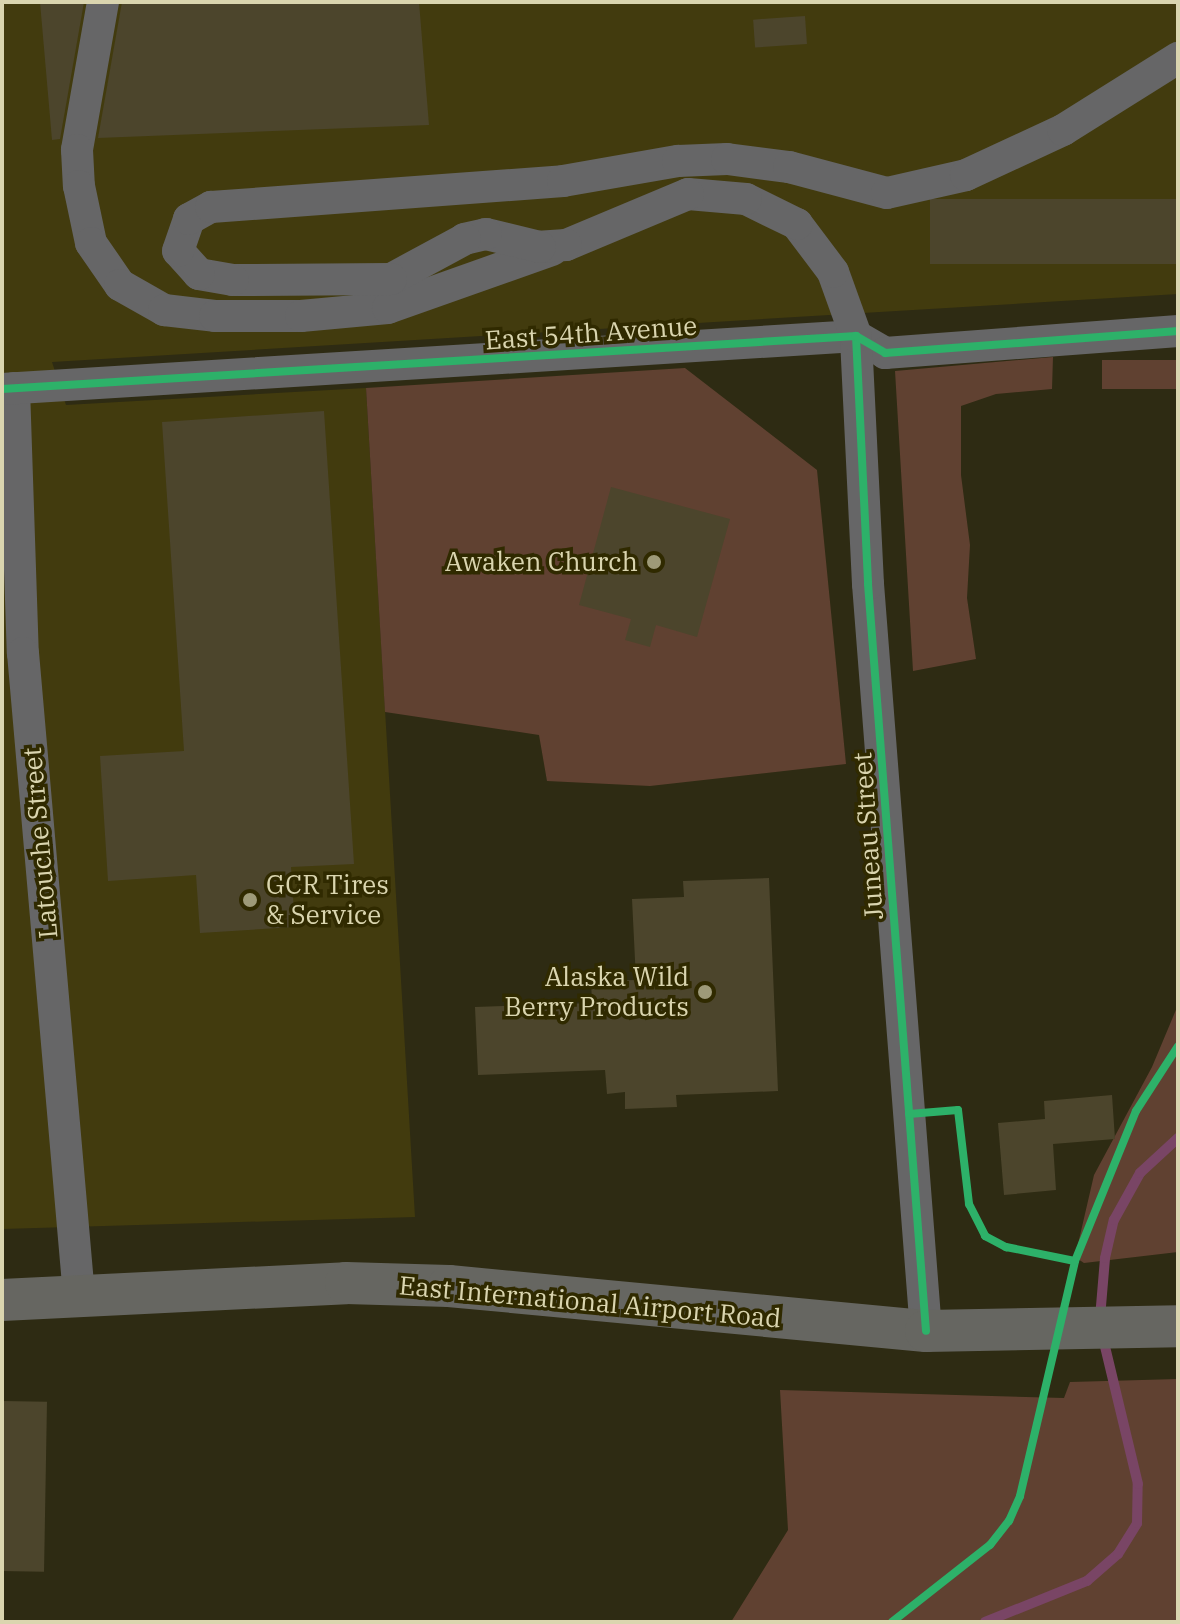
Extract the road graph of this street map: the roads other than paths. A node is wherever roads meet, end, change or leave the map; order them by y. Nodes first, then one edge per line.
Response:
1 (103, 2) edge
2 (1178, 58) edge
3 (566, 245) junction
4 (1178, 331) edge
5 (856, 336) junction
6 (8, 389) edge
7 (79, 1296) junction
8 (2, 1300) edge
9 (1178, 1326) edge
10 (926, 1331) junction

1 - 3 street, Juneau Street
2 - 3 street
3 - 5 street, Juneau Street
4 - 5 street, East 54th Avenue
5 - 6 street, East 54th Avenue
5 - 10 street, Juneau Street
6 - 7 street, Latouche Street
7 - 8 main road, East International Airport Road
7 - 10 main road, East International Airport Road
9 - 10 main road, East International Airport Road

